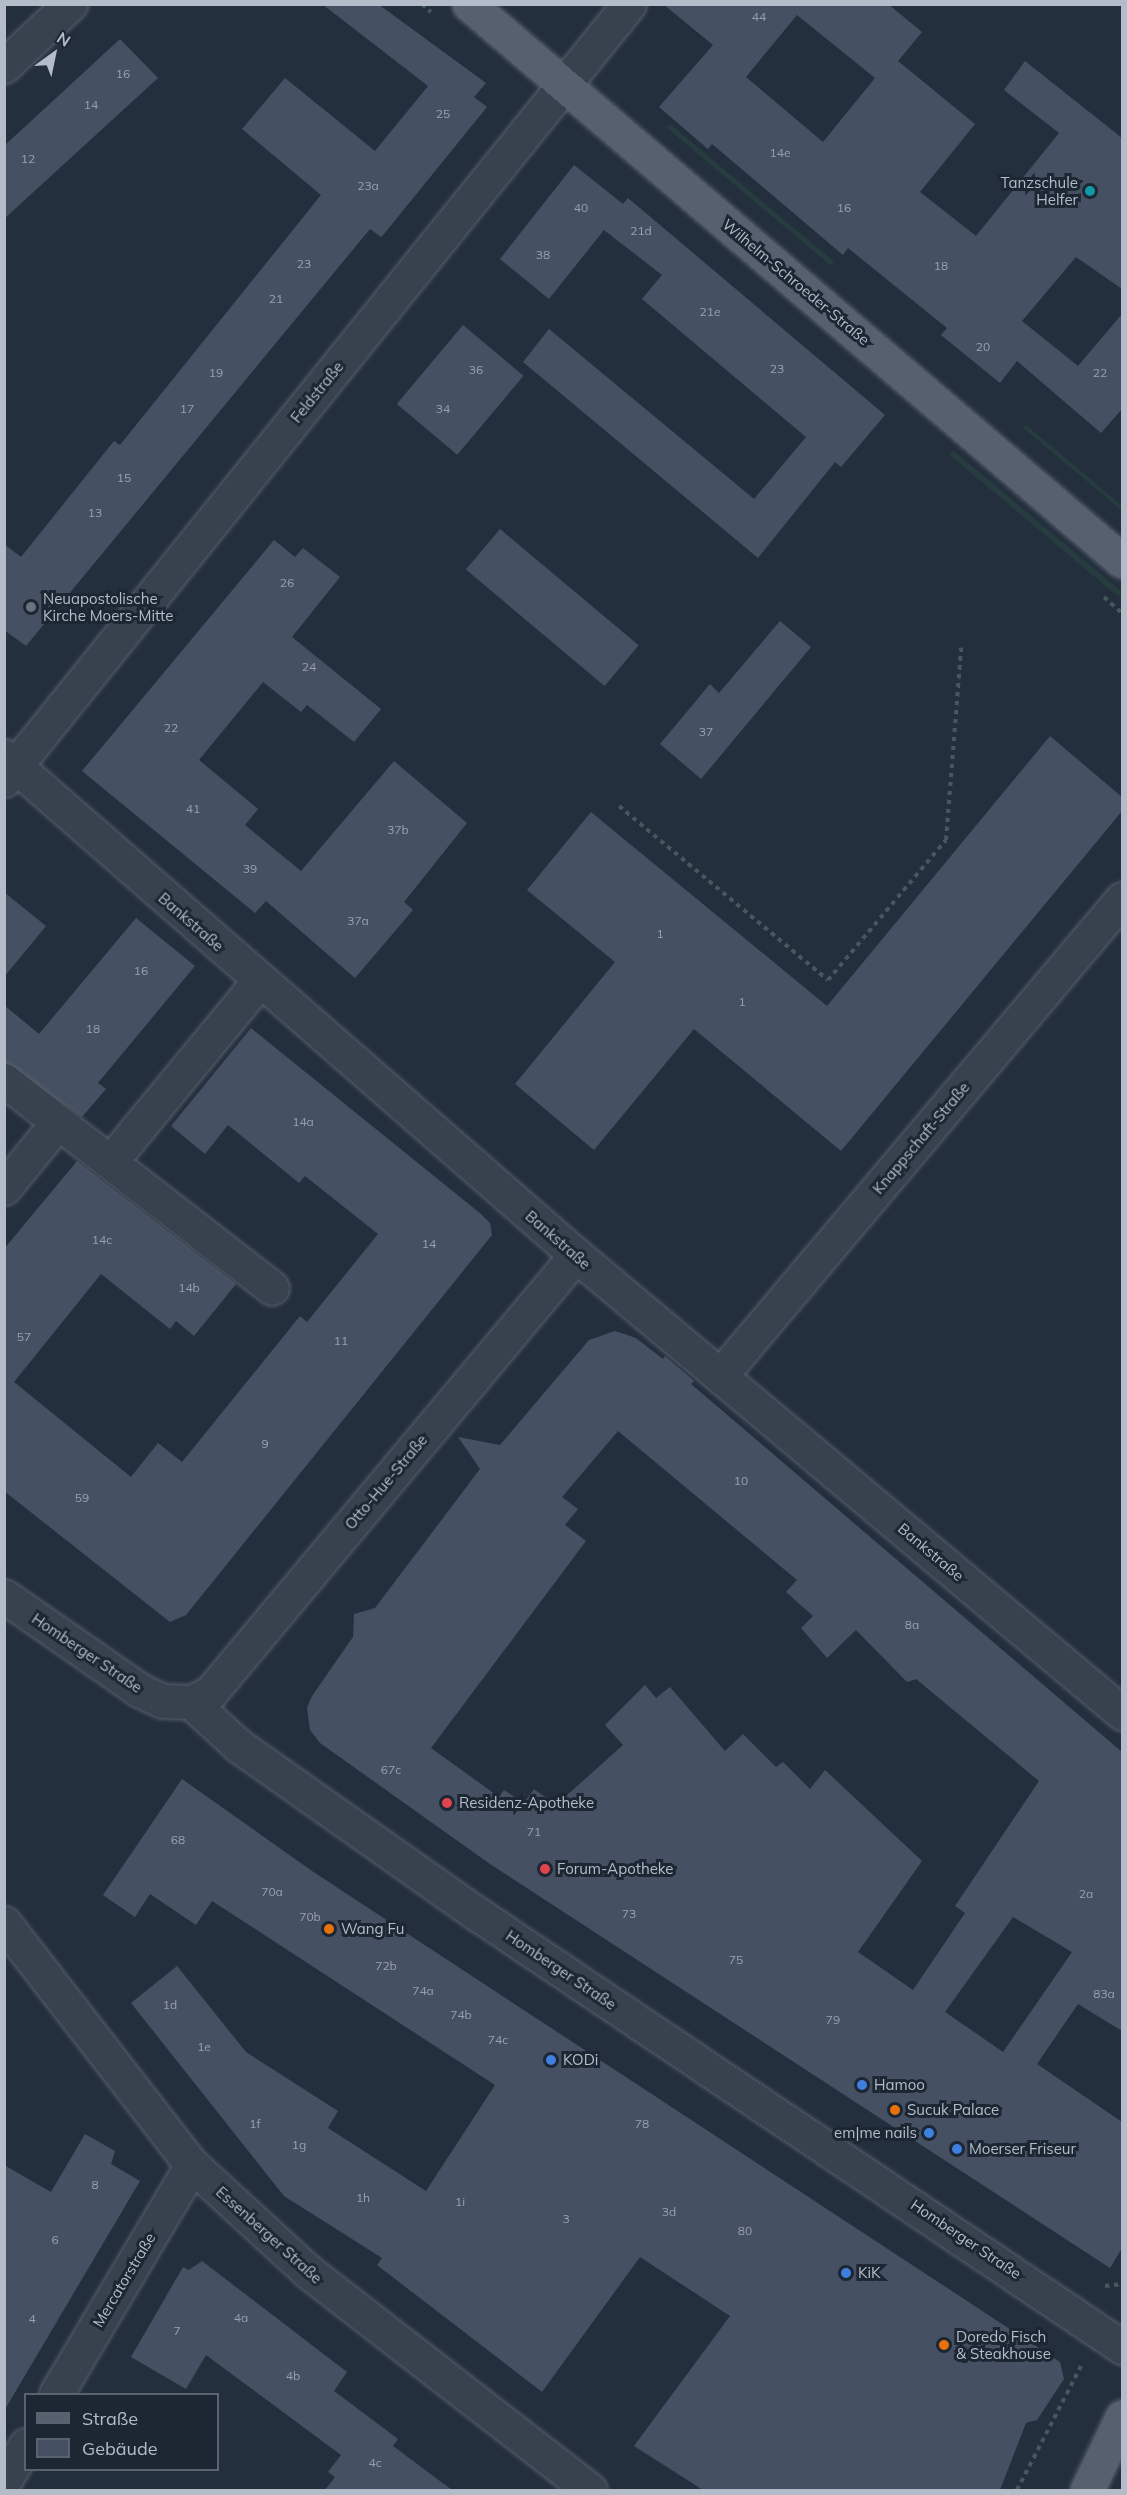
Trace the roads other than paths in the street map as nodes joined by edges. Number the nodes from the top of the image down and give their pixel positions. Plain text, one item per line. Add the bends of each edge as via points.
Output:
1 (70, 4) edge
2 (468, 4) edge
3 (630, 4) edge
4 (4, 66) edge
5 (564, 86) junction
6 (1122, 561) edge
7 (8, 768) edge
8 (1122, 899) edge
9 (259, 981) junction
10 (4, 1080) edge
11 (58, 1122) junction
12 (110, 1162) junction
13 (4, 1188) edge
14 (576, 1256) junction
15 (272, 1288) dead end
16 (720, 1376) junction
17 (4, 1596) edge
18 (191, 1702) junction
19 (1122, 1713) edge
20 (4, 1923) edge
21 (192, 2165) junction
22 (1122, 2347) edge
23 (57, 2393) edge
24 (1122, 2417) edge
25 (24, 2448) edge
26 (4, 2481) edge
27 (590, 2490) edge
28 (1087, 2490) edge

1 - 4 street
2 - 5 main road, Wilhelm-Schroeder-Straße
3 - 5 street, Feldstraße
5 - 6 main road, Wilhelm-Schroeder-Straße
5 - 7 street, Feldstraße
7 - 9 street, Bankstraße
8 - 16 street, Knappschaft-Straße
9 - 12 street
9 - 14 street, Bankstraße
10 - 11 street
11 - 12 street
11 - 13 street
12 - 15 street
14 - 16 street, Bankstraße
14 - 18 street, Otto-Hue-Straße via 210,1693
16 - 19 street, Bankstraße
17 - 18 street, Homberger Straße via 139,1690 163,1701
18 - 22 street, Homberger Straße via 239,1746 479,1915
20 - 21 street, Essenberger Straße
21 - 23 street, Mercatorstraße
21 - 27 street, Essenberger Straße via 310,2273
24 - 28 main road
25 - 26 street

